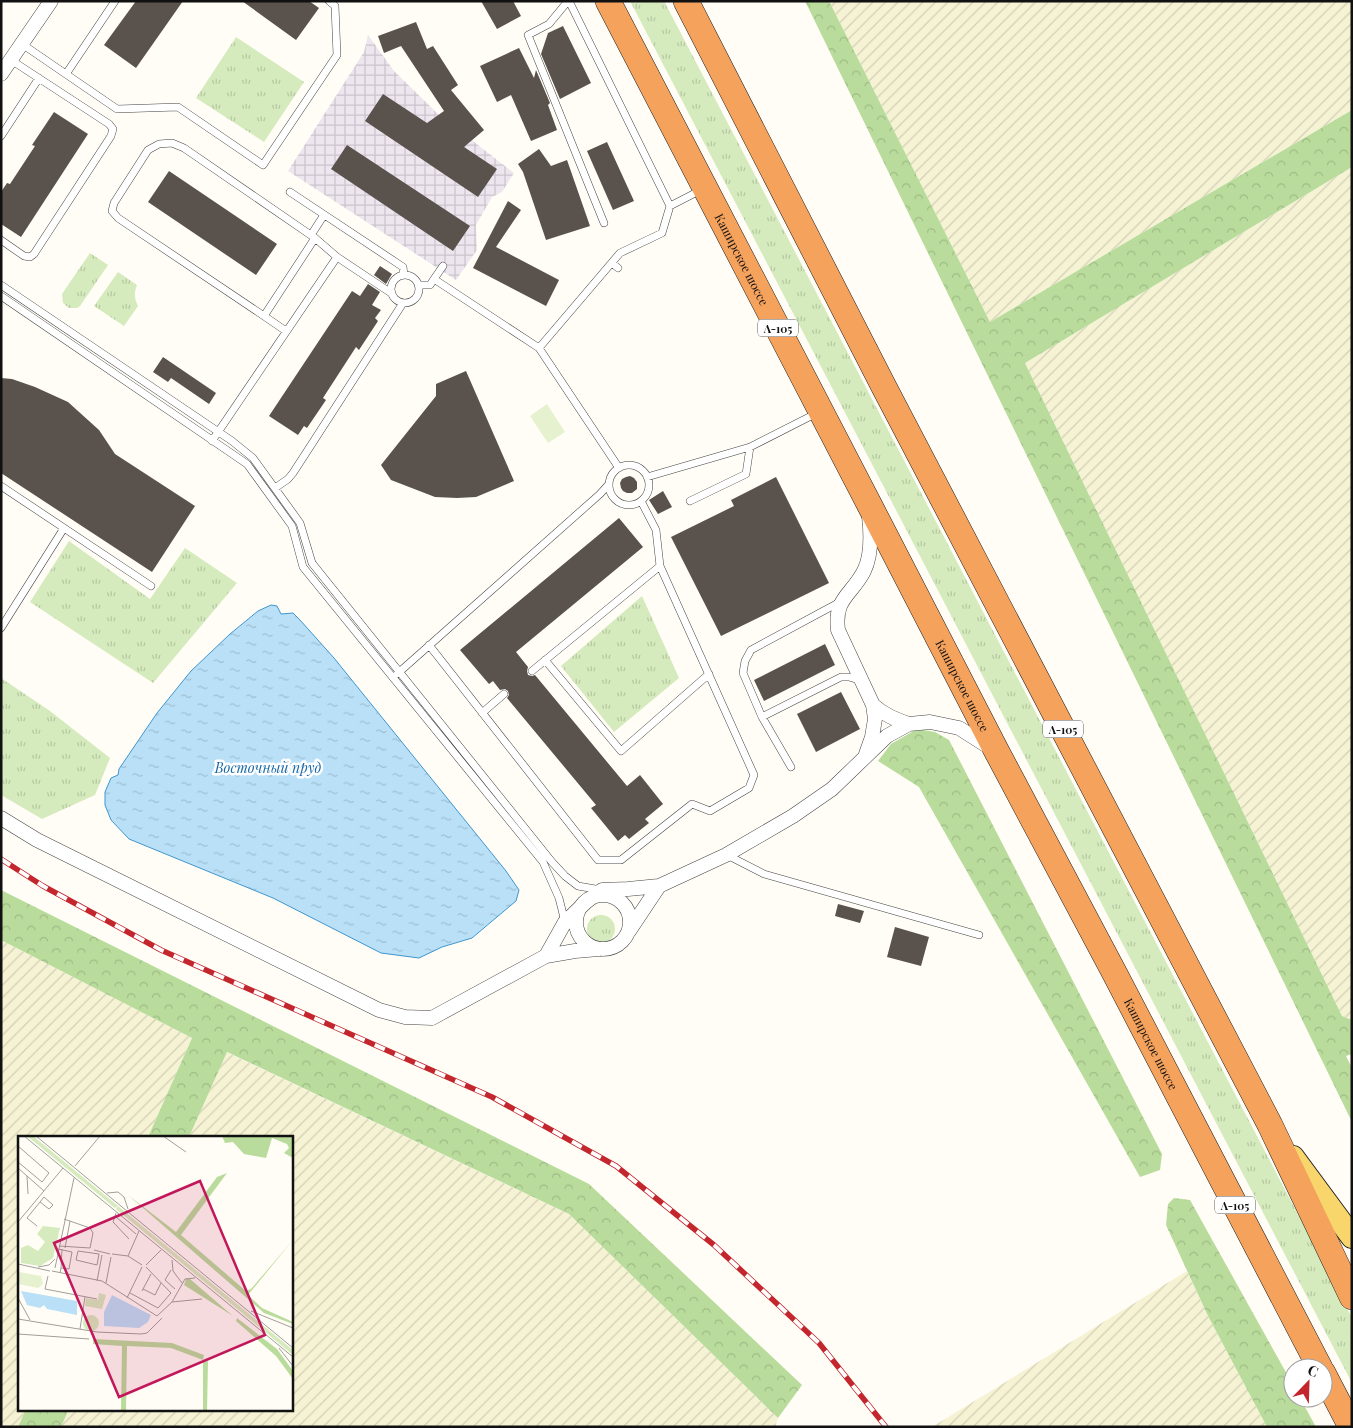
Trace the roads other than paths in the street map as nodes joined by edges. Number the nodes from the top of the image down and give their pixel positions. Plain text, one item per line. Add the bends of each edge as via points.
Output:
1 (51, 1) edge
2 (115, 1) edge
3 (329, 1) edge
4 (568, 1) edge
5 (608, 1) edge
6 (690, 7) edge
7 (22, 44) junction
8 (11, 60) junction
9 (1, 74) edge
10 (66, 74) junction
11 (39, 78) junction
12 (1, 136) edge
13 (706, 187) junction
14 (290, 192) dead end
15 (670, 206) junction
16 (324, 215) junction
17 (604, 223) dead end
18 (313, 237) junction
19 (1, 240) edge
20 (336, 257) junction
21 (612, 263) junction
22 (443, 266) dead end
23 (618, 268) dead end
24 (404, 275) junction
25 (434, 279) junction
26 (1, 285) edge
27 (419, 285) junction
28 (391, 293) junction
29 (1, 296) edge
30 (402, 303) junction
31 (264, 316) junction
32 (286, 331) junction
33 (539, 348) junction
34 (821, 411) junction
35 (218, 432) junction
36 (212, 441) junction
37 (750, 446) junction
38 (619, 468) junction
39 (647, 477) junction
40 (608, 484) junction
41 (1, 486) edge
42 (275, 488) junction
43 (642, 501) junction
44 (690, 502) dead end
45 (868, 502) junction
46 (64, 528) junction
47 (660, 566) junction
48 (150, 586) dead end
49 (842, 600) junction
50 (1, 628) edge
51 (429, 645) junction
52 (545, 660) junction
53 (532, 671) dead end
54 (399, 672) junction
55 (709, 674) junction
56 (393, 678) junction
57 (862, 681) junction
58 (504, 694) dead end
59 (873, 704) junction
60 (482, 713) junction
61 (762, 717) junction
62 (909, 724) junction
63 (997, 752) junction
64 (865, 757) junction
65 (791, 768) dead end
66 (1, 818) edge
67 (726, 855) junction
68 (659, 886) junction
69 (602, 890) junction
70 (586, 902) junction
71 (565, 922) junction
72 (629, 932) junction
73 (979, 935) dead end
74 (599, 949) junction
75 (546, 956) junction
76 (1270, 1125) junction
77 (1352, 1237) edge
78 (1352, 1296) edge
79 (1315, 1358) edge
80 (1333, 1392) edge
81 (1351, 1427) edge

1 - 7 street
2 - 10 lane
3 - 10 lane via 335,6 337,56 263,165 178,107 117,109
4 - 15 lane
4 - 17 lane via 549,24 528,34
5 - 13 highway, Каширское шоссе / А-105
6 - 76 highway, А-105 via 876,372
7 - 8 street
7 - 10 lane
8 - 9 street
8 - 11 lane
11 - 12 lane
11 - 19 lane via 113,129 34,254 24,256
13 - 15 lane
13 - 34 highway, Каширское шоссе / А-105
14 - 16 lane
15 - 21 lane via 662,233 620,252
16 - 18 lane
16 - 24 lane via 403,267
18 - 20 lane
18 - 31 lane
18 - 31 lane via 172,143 159,144 148,150 114,203 112,211 118,218
20 - 28 lane
20 - 32 lane
21 - 23 lane
21 - 33 lane
22 - 25 lane
24 - 27 lane via 416,279
24 - 28 lane via 393,281
25 - 27 lane via 430,285
25 - 33 lane
26 - 35 lane
27 - 30 lane via 418,297 413,302
28 - 30 lane
29 - 36 lane
30 - 42 lane via 293,473
31 - 32 lane
32 - 35 lane
33 - 38 lane
34 - 37 lane
34 - 45 highway, Каширское шоссе / А-105
35 - 36 lane
35 - 42 lane via 253,458
36 - 56 lane via 247,464 292,526 302,567
37 - 39 lane
37 - 44 lane via 746,474
38 - 39 lane via 631,465
38 - 40 lane via 613,472
39 - 43 lane via 648,490
40 - 43 lane via 616,502 629,506
40 - 51 lane
41 - 46 lane
42 - 54 lane via 300,523 312,563
43 - 47 lane via 656,530
45 - 49 street via 871,542 865,570
45 - 63 highway, Каширское шоссе / А-105
46 - 48 lane
46 - 50 lane
47 - 52 lane
47 - 55 lane
49 - 57 street via 838,608 838,630
49 - 61 lane via 751,650 745,661 744,673
51 - 54 lane
51 - 60 lane
52 - 53 lane
52 - 55 lane via 621,751
54 - 56 lane
54 - 69 lane via 565,876 578,886
55 - 60 lane via 754,775 749,788 710,811 692,804 621,860 598,860
56 - 71 lane via 543,862
57 - 59 street
57 - 61 lane via 841,677
58 - 60 lane
59 - 62 street via 884,714
59 - 64 street via 875,719
61 - 65 lane
62 - 63 street via 930,722 959,728
62 - 64 street via 887,736
63 - 79 highway, Каширское шоссе / А-105
64 - 67 street via 832,789
66 - 75 street via 63,854 380,1010 405,1017 432,1018
67 - 68 street
67 - 73 lane via 764,874
68 - 69 street
68 - 72 street
69 - 70 street
70 - 71 street
70 - 72 street via 602,895 619,900 629,914
70 - 74 street via 580,908 576,926 584,941
71 - 75 street
72 - 74 street via 617,946
74 - 75 street
76 - 77 main road
76 - 78 highway, А-105
80 - 81 highway

